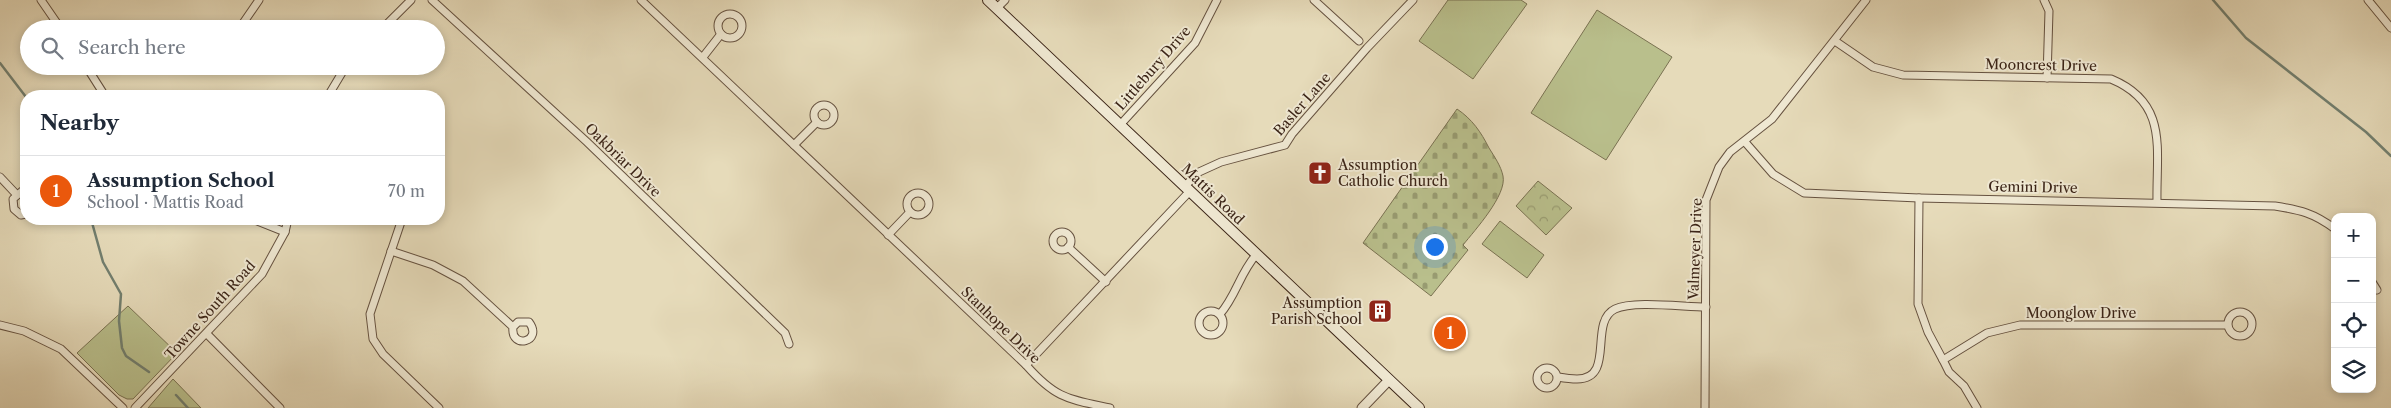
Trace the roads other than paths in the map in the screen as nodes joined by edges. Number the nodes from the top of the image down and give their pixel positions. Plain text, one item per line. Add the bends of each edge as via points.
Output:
1 (42, 0) edge
2 (259, 0) edge
3 (409, 0) edge
4 (432, 0) edge
5 (641, 0) edge
6 (988, 0) edge
7 (1005, 0) edge
8 (1217, 0) edge
9 (1314, 0) edge
10 (1413, 0) edge
11 (1866, 0) edge
12 (2044, 0) edge
13 (2368, 0) edge
14 (997, 8) junction
15 (55, 20) edge
16 (245, 20) edge
17 (390, 20) edge
18 (2391, 28) edge
19 (721, 34) dead end
20 (1359, 41) dead end
21 (1835, 41) junction
22 (702, 57) junction
23 (92, 75) edge
24 (341, 75) edge
25 (2047, 78) junction
26 (102, 90) edge
27 (332, 90) edge
28 (817, 122) dead end
29 (1120, 125) junction
30 (1745, 142) junction
31 (794, 145) junction
32 (0, 177) edge
33 (1187, 189) junction
34 (20, 193) edge
35 (17, 195) junction
36 (1919, 198) junction
37 (2157, 202) junction
38 (910, 212) dead end
39 (20, 214) edge
40 (267, 225) edge
41 (287, 225) edge
42 (400, 225) edge
43 (2331, 226) edge
44 (285, 232) junction
45 (888, 235) junction
46 (1068, 247) dead end
47 (392, 251) junction
48 (1256, 255) junction
49 (1106, 282) junction
50 (1706, 307) junction
51 (1220, 314) dead end
52 (0, 325) edge
53 (2227, 325) dead end
54 (513, 327) dead end
55 (207, 334) junction
56 (788, 344) dead end
57 (1943, 360) junction
58 (1026, 365) junction
59 (1558, 377) dead end
60 (1389, 380) junction
61 (123, 408) edge
62 (135, 408) edge
63 (280, 408) edge
64 (439, 408) edge
65 (1110, 408) edge
66 (1362, 408) edge
67 (1419, 408) edge
68 (1705, 408) edge
69 (1977, 408) edge

1 - 15 street
2 - 16 street
3 - 17 street
4 - 56 street, Oakbriar Drive via 587,142 786,333
5 - 22 street, Stanhope Drive
6 - 14 main road, Mattis Road
7 - 14 street
8 - 29 street, Littlebury Drive via 1195,43
9 - 20 street
10 - 33 street, Basler Lane via 1367,48 1285,145 1221,162 1199,172
11 - 21 street, Valmeyer Drive
12 - 25 street via 2049,10
13 - 18 street
14 - 29 main road, Mattis Road
19 - 22 street
21 - 25 street, Mooncrest Drive via 1873,66 1903,75
21 - 30 street, Valmeyer Drive via 1772,120
22 - 31 street, Stanhope Drive
23 - 26 street
24 - 27 street
25 - 37 street, Mooncrest Drive via 2111,79 2128,86 2142,99 2152,114 2156,130
28 - 31 street
29 - 33 main road, Mattis Road
30 - 36 street, Gemini Drive via 1773,174 1804,193
30 - 50 street, Valmeyer Drive via 1730,152 1719,167 1706,200
31 - 45 street, Stanhope Drive
32 - 35 street
33 - 48 main road, Mattis Road
33 - 49 street
34 - 35 street
35 - 39 street via 13,199 14,209
36 - 37 street, Gemini Drive
36 - 57 street via 1918,304
37 - 43 street, Gemini Drive via 2284,207 2303,210
38 - 45 street
40 - 44 street
41 - 44 street, Towne South Road
42 - 47 street
44 - 55 street, Towne South Road via 262,274
45 - 58 street, Stanhope Drive
46 - 49 street
47 - 54 street via 433,265 463,281
47 - 64 street via 370,314 373,340 383,354
48 - 51 street via 1241,274 1230,302
48 - 60 main road, Mattis Road
49 - 58 street
50 - 59 street via 1626,305 1612,310 1603,321 1600,362 1590,375 1579,380
50 - 68 street, Valmeyer Drive
52 - 61 street via 24,331 61,349
53 - 57 street, Moonglow Drive via 2020,325 1987,333
55 - 62 street, Towne South Road
55 - 63 street
57 - 69 street
58 - 65 street, Stanhope Drive via 1042,384 1064,397
60 - 66 street
60 - 67 main road, Mattis Road

